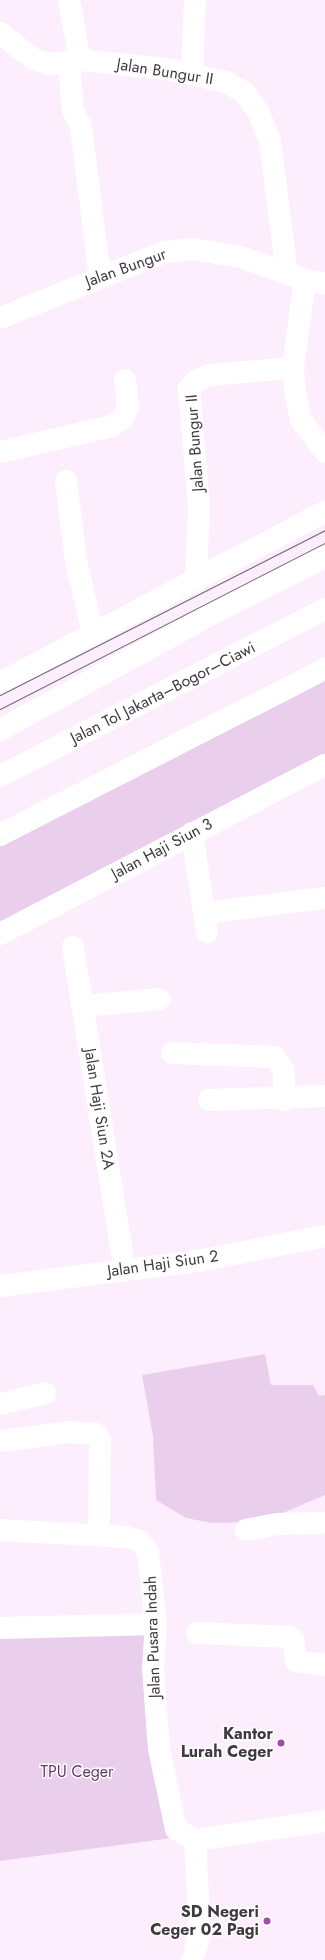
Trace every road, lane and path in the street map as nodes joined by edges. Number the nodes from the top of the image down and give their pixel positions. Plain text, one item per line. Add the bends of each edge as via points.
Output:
1 (69, 0) edge
2 (195, 0) edge
3 (0, 33) edge
4 (75, 68) junction
5 (192, 74) junction
6 (100, 276) junction
7 (306, 279) edge
8 (0, 318) edge
9 (293, 368) junction
10 (125, 380) dead end
11 (0, 452) edge
12 (325, 452) edge
13 (66, 481) dead end
14 (325, 512) edge
15 (325, 557) edge
16 (196, 581) junction
17 (325, 609) edge
18 (94, 634) junction
19 (320, 672) edge
20 (0, 684) edge
21 (0, 730) edge
22 (325, 765) edge
23 (0, 776) edge
24 (192, 833) junction
25 (0, 835) edge
26 (325, 898) edge
27 (0, 934) edge
28 (73, 947) dead end
29 (160, 999) dead end
30 (82, 1006) junction
31 (172, 1053) dead end
32 (325, 1096) edge
33 (209, 1100) dead end
34 (284, 1100) junction
35 (325, 1236) edge
36 (125, 1270) junction
37 (0, 1286) edge
38 (46, 1394) dead end
39 (0, 1404) edge
40 (2, 1441) dead end
41 (325, 1523) edge
42 (0, 1530) edge
43 (246, 1530) dead end
44 (99, 1535) junction
45 (156, 1624) junction
46 (0, 1628) edge
47 (197, 1633) dead end
48 (325, 1665) edge
49 (325, 1821) edge
50 (195, 1840) junction
51 (192, 1960) edge

1 - 4 main road
2 - 5 main road
3 - 4 main road, Jalan Bungur II via 33,59
4 - 5 main road, Jalan Bungur II
4 - 6 main road via 73,111 81,127
5 - 7 main road, Jalan Bungur II via 226,82 245,93 259,113 270,141
6 - 7 main road, Jalan Bungur via 164,252 193,249 241,257
6 - 8 main road, Jalan Bungur
7 - 9 main road, Jalan Bungur II
9 - 12 main road, Jalan Bungur II via 301,420
9 - 16 main road, Jalan Bungur II via 209,376 197,380 189,388 199,505
10 - 11 main road via 128,408 123,418 112,426
13 - 18 main road via 76,560
14 - 16 main road
15 - 21 main road via 224,607
16 - 18 main road
17 - 23 main road, Jalan Tol Jakarta–Bogor–Ciawi
18 - 20 main road
19 - 25 main road
22 - 24 main road, Jalan Haji Siun 3
24 - 26 main road via 205,923
24 - 27 main road, Jalan Haji Siun 3
28 - 30 main road, Jalan Haji Siun 2A
29 - 30 main road
30 - 36 main road, Jalan Haji Siun 2A
31 - 34 main road via 275,1057 284,1072
32 - 34 main road
33 - 34 main road
35 - 36 main road, Jalan Haji Siun 2 via 198,1261
36 - 37 main road, Jalan Haji Siun 2
38 - 39 main road
40 - 44 main road via 69,1432 96,1434 100,1441
41 - 43 main road via 292,1523
42 - 44 main road, Jalan Pusara Indah
44 - 45 main road, Jalan Pusara Indah via 140,1541 148,1552
45 - 46 main road
45 - 50 main road, Jalan Pusara Indah via 154,1690 159,1748 170,1813 176,1829
47 - 48 main road via 289,1637 293,1639 296,1661
49 - 50 main road
50 - 51 main road via 200,1934

